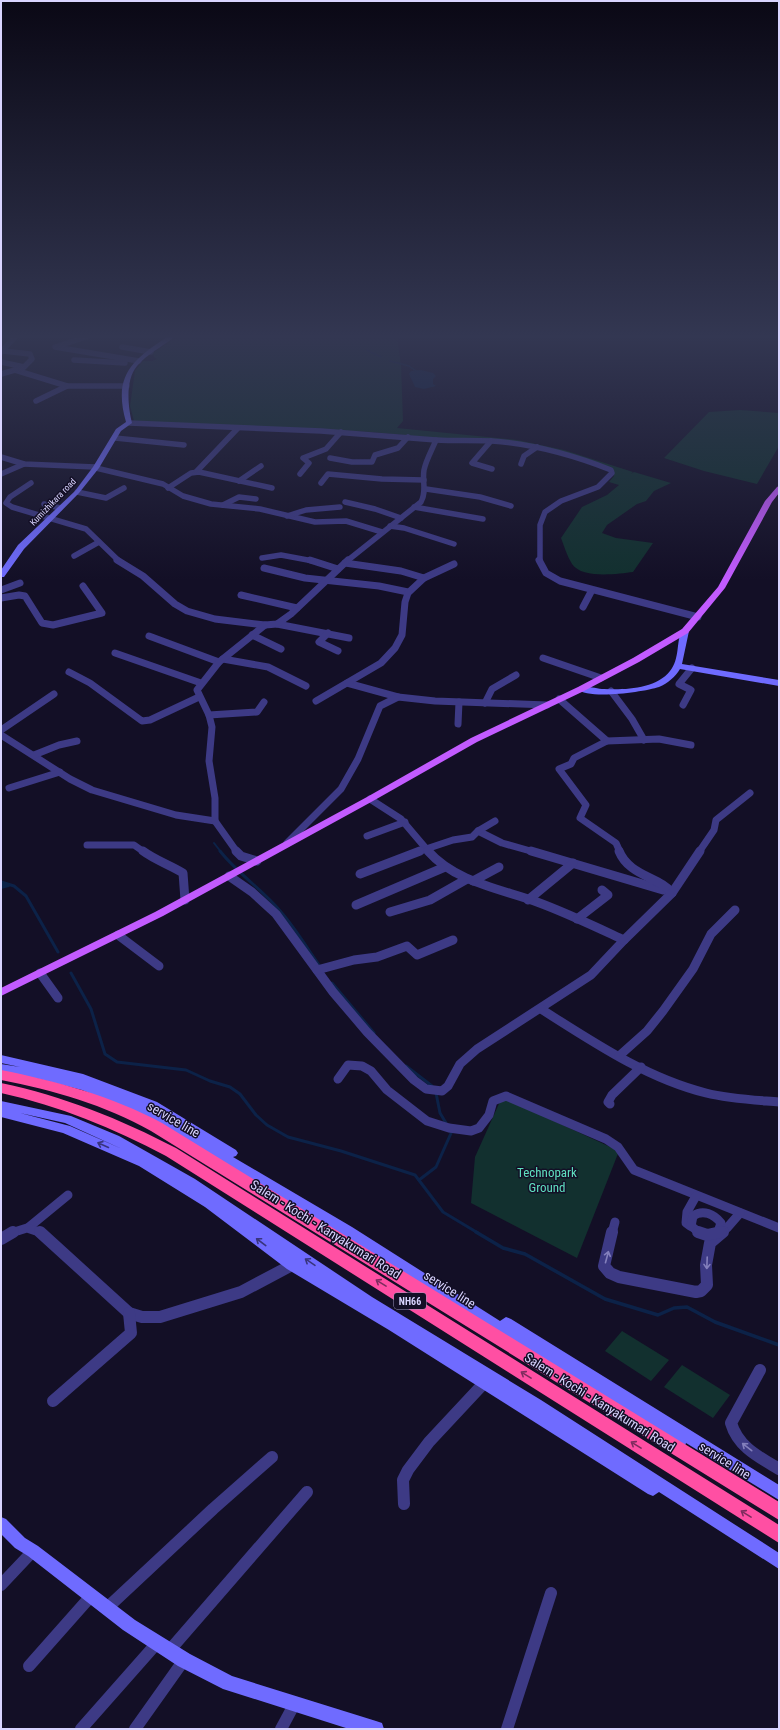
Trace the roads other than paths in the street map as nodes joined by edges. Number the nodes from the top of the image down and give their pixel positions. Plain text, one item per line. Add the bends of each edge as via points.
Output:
1 (127, 418) edge
2 (129, 423) junction
3 (238, 428) junction
4 (341, 432) junction
5 (408, 437) junction
6 (115, 438) junction
7 (436, 440) junction
8 (491, 441) junction
9 (184, 445) dead end
10 (537, 447) junction
11 (1, 457) edge
12 (330, 458) dead end
13 (24, 464) junction
14 (521, 464) dead end
15 (261, 466) dead end
16 (95, 468) junction
17 (492, 469) dead end
18 (196, 472) junction
19 (1, 474) edge
20 (300, 474) dead end
21 (424, 480) junction
22 (239, 481) junction
23 (31, 483) dead end
24 (321, 483) dead end
25 (124, 488) dead end
26 (168, 488) junction
27 (272, 488) dead end
28 (779, 488) edge
29 (426, 489) junction
30 (77, 492) junction
31 (256, 499) dead end
32 (345, 502) dead end
33 (44, 504) dead end
34 (223, 505) junction
35 (511, 506) dead end
36 (340, 507) dead end
37 (414, 507) junction
38 (60, 508) junction
39 (287, 516) junction
40 (51, 517) junction
41 (401, 518) junction
42 (483, 519) dead end
43 (390, 526) junction
44 (382, 532) junction
45 (99, 542) junction
46 (454, 544) dead end
47 (74, 556) dead end
48 (262, 558) dead end
49 (345, 563) junction
50 (4, 564) edge
51 (454, 564) dead end
52 (264, 568) dead end
53 (338, 569) junction
54 (1, 575) edge
55 (424, 578) junction
56 (325, 580) junction
57 (20, 583) dead end
58 (83, 586) dead end
59 (1, 590) edge
60 (592, 590) junction
61 (408, 592) junction
62 (241, 595) dead end
63 (1, 598) edge
64 (583, 607) dead end
65 (297, 608) junction
66 (698, 617) junction
67 (277, 624) junction
68 (265, 625) junction
69 (685, 630) junction
70 (328, 633) junction
71 (252, 635) junction
72 (149, 636) dead end
73 (349, 638) dead end
74 (281, 649) dead end
75 (338, 650) dead end
76 (115, 653) dead end
77 (542, 658) dead end
78 (221, 661) junction
79 (678, 666) junction
80 (692, 668) junction
81 (69, 672) dead end
82 (516, 675) dead end
83 (601, 678) junction
84 (779, 682) edge
85 (200, 683) junction
86 (347, 683) junction
87 (306, 686) dead end
88 (581, 689) junction
89 (611, 691) junction
90 (54, 694) dead end
91 (199, 697) junction
92 (398, 697) junction
93 (559, 699) junction
94 (316, 701) dead end
95 (264, 702) dead end
96 (459, 702) junction
97 (485, 703) junction
98 (547, 706) junction
99 (683, 706) dead end
100 (209, 715) junction
101 (458, 724) dead end
102 (1, 730) edge
103 (1, 736) edge
104 (644, 740) junction
105 (77, 741) dead end
106 (606, 741) junction
107 (691, 745) dead end
108 (34, 755) junction
109 (60, 772) junction
110 (9, 788) dead end
111 (750, 793) dead end
112 (370, 799) junction
113 (495, 820) dead end
114 (215, 821) junction
115 (404, 822) junction
116 (478, 831) junction
117 (367, 836) dead end
118 (287, 844) junction
119 (87, 845) dead end
120 (428, 849) junction
121 (257, 861) junction
122 (573, 863) junction
123 (445, 866) junction
124 (499, 867) dead end
125 (235, 873) junction
126 (360, 874) dead end
127 (470, 880) junction
128 (602, 890) dead end
129 (672, 893) junction
130 (185, 900) junction
131 (528, 900) junction
132 (356, 905) dead end
133 (735, 910) dead end
134 (390, 912) dead end
135 (577, 919) junction
136 (118, 935) junction
137 (453, 940) dead end
138 (624, 940) junction
139 (159, 966) dead end
140 (317, 970) junction
141 (40, 973) junction
142 (1, 992) edge
143 (58, 998) dead end
144 (541, 1009) junction
145 (619, 1056) junction
146 (1, 1059) edge
147 (641, 1067) junction
148 (1, 1068) edge
149 (1, 1075) edge
150 (338, 1079) dead end
151 (1, 1088) edge
152 (779, 1102) edge
153 (610, 1104) dead end
154 (1, 1105) edge
155 (1, 1113) edge
156 (68, 1195) dead end
157 (696, 1196) junction
158 (740, 1213) junction
159 (615, 1222) dead end
160 (691, 1226) junction
161 (29, 1227) junction
162 (779, 1228) edge
163 (721, 1232) junction
164 (1, 1239) edge
165 (292, 1265) junction
166 (129, 1313) junction
167 (760, 1370) dead end
168 (485, 1382) junction
169 (53, 1401) dead end
170 (272, 1457) dead end
171 (779, 1469) edge
172 (307, 1492) dead end
173 (779, 1493) edge
174 (779, 1502) edge
175 (404, 1504) dead end
176 (779, 1512) edge
177 (1, 1524) edge
178 (779, 1535) edge
179 (33, 1551) junction
180 (779, 1562) edge
181 (779, 1570) edge
182 (1, 1586) edge
183 (551, 1593) dead end
184 (91, 1596) junction
185 (107, 1608) junction
186 (163, 1647) junction
187 (184, 1660) junction
188 (30, 1666) dead end
189 (295, 1703) junction
190 (81, 1729) edge
191 (135, 1729) edge
192 (281, 1729) edge
193 (376, 1729) edge
194 (507, 1729) edge

1 - 2 main road
2 - 3 street
2 - 6 main road, Kumizhikara road via 118,430
3 - 4 street
3 - 18 street
4 - 5 street
4 - 20 street via 326,449 303,458 309,463
5 - 7 street
5 - 12 street via 398,448 374,455 372,462
6 - 9 street
6 - 16 main road, Kumizhikara road
7 - 8 street
7 - 21 street via 429,455
8 - 10 street
8 - 17 street via 472,463
10 - 14 street via 524,456
10 - 60 street via 611,470 612,473 605,483 595,490 577,495 551,508 545,512 541,520 539,563 544,571 554,579
11 - 13 street
13 - 16 street
13 - 19 street
15 - 22 street
16 - 26 street via 150,480
16 - 30 main road, Kumizhikara road
18 - 22 street
18 - 26 street
21 - 24 street via 328,474
21 - 29 street
22 - 27 street
23 - 40 street via 10,497 6,503 12,507
25 - 30 street via 106,498
26 - 34 street via 183,496
28 - 66 main road via 721,588
29 - 35 street via 480,497
29 - 37 street via 424,498
30 - 38 main road, Kumizhikara road
31 - 34 street via 239,497
32 - 41 street
33 - 38 street
34 - 39 street
36 - 39 street via 317,507
37 - 41 street
37 - 42 street
38 - 40 main road, Kumizhikara road
39 - 44 street via 315,522 346,521
40 - 45 street via 86,529
40 - 50 main road, Kumizhikara road
41 - 43 street
43 - 44 street
43 - 46 street
44 - 49 street
45 - 47 street
45 - 68 street via 114,558 143,576 187,611 215,619
48 - 53 street via 280,554 291,555
49 - 53 street
49 - 55 street via 401,571
50 - 54 main road, Kumizhikara road
51 - 55 street
52 - 56 street
53 - 56 street
55 - 61 street
56 - 61 street
56 - 65 street
57 - 59 street
58 - 63 street via 102,613 52,625 42,623 24,596
60 - 64 street
60 - 66 street
61 - 86 street via 403,612 404,630 397,644 381,663
62 - 65 street
65 - 67 street
66 - 69 main road
67 - 68 street
67 - 70 street
68 - 71 street
69 - 79 main road
69 - 83 main road
70 - 73 street
70 - 75 street via 319,642
71 - 74 street
71 - 78 street
72 - 78 street
76 - 85 street
77 - 83 street
78 - 85 street
78 - 87 street via 268,667
79 - 80 main road
79 - 89 main road via 668,680 658,686
80 - 84 main road
80 - 99 street via 679,684 691,690
81 - 91 street via 90,683 142,721 150,720
82 - 97 street via 492,689
83 - 88 main road
85 - 91 street via 197,690
86 - 92 street
86 - 94 street
88 - 89 main road via 595,692
88 - 93 main road
89 - 104 street
90 - 102 street
91 - 100 street
92 - 96 street
92 - 118 street via 380,706 358,759 340,789
93 - 98 main road
93 - 106 street
95 - 100 street via 257,712
96 - 97 street
96 - 101 street
97 - 98 street
98 - 112 main road via 474,740
100 - 114 street via 212,728 209,761 215,798
103 - 108 street
104 - 106 street
104 - 107 street via 659,739
105 - 108 street
106 - 129 street via 559,769 586,805 580,818 616,843 624,860 646,877 670,889
108 - 109 street
109 - 110 street
109 - 114 street via 92,790 115,798 176,815
111 - 129 street via 716,820 714,830
112 - 115 street
112 - 118 main road
113 - 116 street
114 - 121 street via 240,856
115 - 117 street
115 - 120 street
116 - 120 street via 472,837 453,840
116 - 122 street via 502,843
118 - 121 main road
119 - 130 street via 134,846 152,858 175,867 183,873
120 - 123 street via 432,856
120 - 126 street
121 - 125 main road
122 - 129 street
122 - 131 street
123 - 127 street
123 - 132 street
124 - 127 street
125 - 130 main road
125 - 140 street via 276,914
127 - 131 street
127 - 134 street via 434,899 414,907
128 - 135 street via 608,895
129 - 138 street
130 - 136 main road
131 - 135 street
133 - 145 street via 711,934 693,969 663,1012 647,1031
135 - 138 street
136 - 139 street
136 - 141 main road
137 - 140 street via 417,955 407,946 377,958 354,960
138 - 144 street via 591,975
140 - 144 street via 349,1012 400,1066 426,1089 436,1091 442,1091 448,1086 460,1064 477,1049
141 - 142 main road
141 - 143 street
144 - 145 street
145 - 147 street
146 - 173 main road, service line via 79,1077 153,1105
147 - 152 street via 707,1094
147 - 153 street via 612,1095 608,1102
148 - 174 main road via 85,1087 149,1113 347,1231
149 - 176 highway, Salem - Kochi - Kanyakumari Road / NH66 via 83,1096 131,1114 182,1142
150 - 157 street via 343,1070 351,1064 362,1066 418,1115 437,1126 465,1130 479,1128 489,1115 494,1099 506,1096 606,1140 618,1147 634,1170
178 -> 151 highway, Salem - Kochi - Kanyakumari Road / NH66 via 171,1152 120,1125 79,1108
180 -> 154 main road via 536,1404 367,1301 191,1182 115,1139 67,1119
165 -> 155 main road via 209,1204 142,1163 66,1129
156 - 161 street
157 - 158 street
157 - 160 street via 687,1207 685,1216 686,1223
158 - 162 street
158 - 163 street
163 -> 159 street via 710,1243 706,1265 707,1285 696,1292 614,1276 607,1272 604,1266
160 - 163 street via 702,1234 712,1235
160 - 163 street via 693,1215 706,1212 719,1219
161 - 164 street
161 - 166 street via 45,1235
165 - 166 street via 241,1292 160,1317 142,1318
165 - 168 main road
166 - 169 street via 131,1333
171 -> 167 street via 743,1445 733,1434 731,1423
168 - 175 street via 429,1442 408,1470 403,1480
168 - 181 main road
170 - 185 street
172 - 186 street
177 - 179 main road via 20,1543
179 - 182 street
179 - 184 main road
183 - 194 street
184 - 185 main road
184 - 188 street
185 - 186 main road
186 - 187 main road
186 - 190 street
187 - 189 main road via 230,1682
187 - 191 street
189 - 192 street
189 - 193 main road

